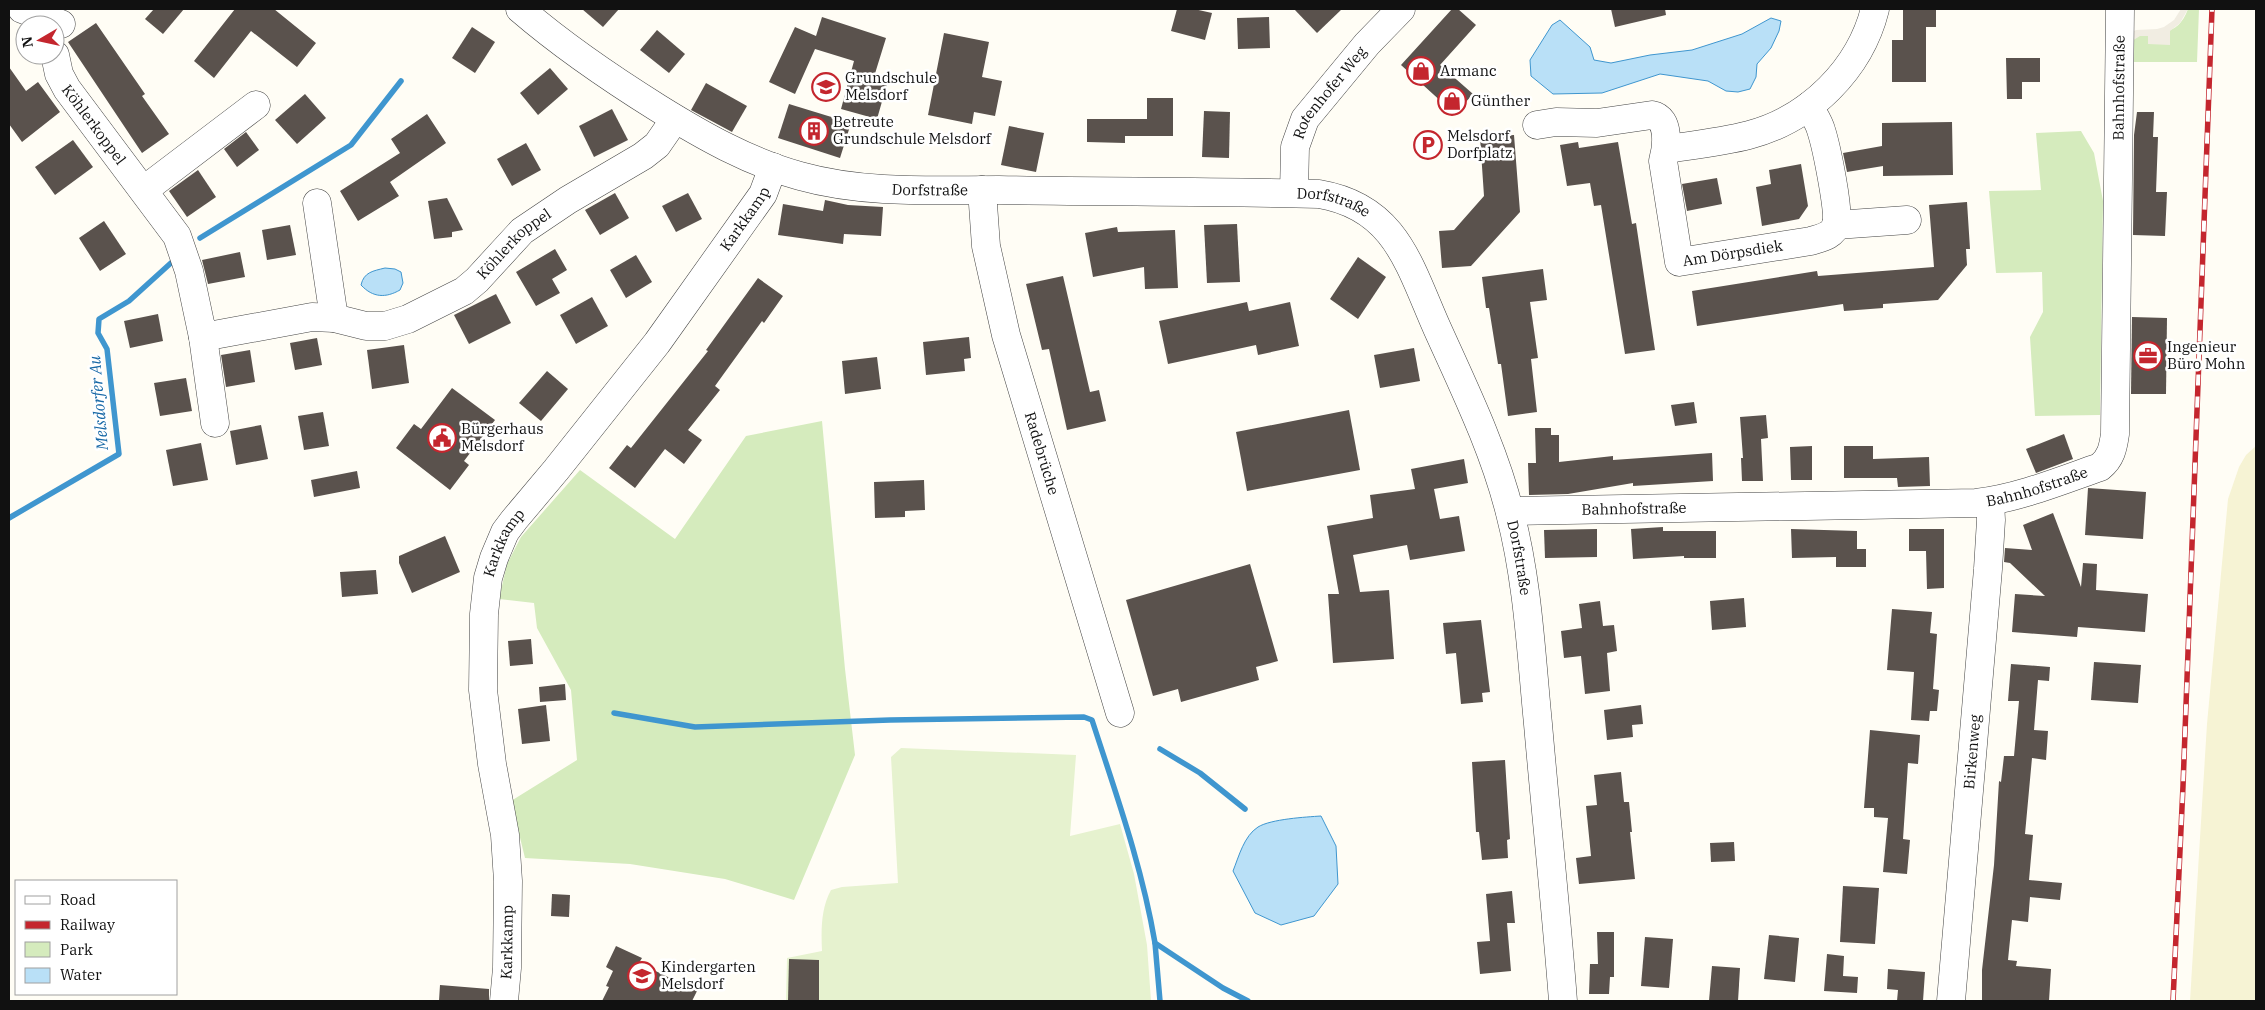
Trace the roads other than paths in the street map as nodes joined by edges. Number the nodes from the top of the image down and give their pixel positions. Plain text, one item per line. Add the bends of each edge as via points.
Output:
1 (22, 9) edge
2 (520, 9) edge
3 (1400, 9) edge
4 (1875, 9) edge
5 (2120, 9) edge
6 (39, 15) edge
7 (57, 65) edge
8 (256, 105) dead end
9 (1809, 106) junction
10 (675, 119) junction
11 (1538, 125) dead end
12 (1667, 149) junction
13 (773, 167) junction
14 (144, 190) junction
15 (982, 190) junction
16 (1294, 193) junction
17 (317, 203) dead end
18 (1907, 220) dead end
19 (1836, 225) junction
20 (334, 318) junction
21 (202, 337) junction
22 (215, 423) dead end
23 (1990, 502) junction
24 (1510, 511) junction
25 (1120, 713) dead end
26 (504, 1001) edge
27 (1563, 1001) edge
28 (1951, 1001) edge

1 - 6 street
2 - 10 street, Dorfstraße via 594,66
3 - 16 street, Rotenhofer Weg via 1305,119 1295,147
4 - 9 street via 1864,39 1842,75
5 - 23 street, Bahnhofstraße via 2115,434 2112,452 2100,467
7 - 14 street, Köhlerkoppel via 67,89
8 - 14 street
9 - 12 street via 1791,118 1751,134
9 - 19 street via 1824,141
10 - 13 street, Dorfstraße via 747,158
10 - 20 street, Köhlerkoppel via 657,145 643,156 522,231 464,291 408,319 384,326 366,326
11 - 12 street, Am Dörpsdiek via 1659,116 1663,120
12 - 19 street, Am Dörpsdiek via 1663,161 1679,262 1811,241 1831,234
13 - 15 street, Dorfstraße via 830,183 908,190
13 - 26 street, Karkkamp via 763,194 697,287 651,351 505,532 494,558 484,614 483,690 506,849 507,968
14 - 21 street, Köhlerkoppel via 177,236 189,271
15 - 16 street, Dorfstraße
15 - 25 street, Radebrüche via 986,246 1006,335
16 - 24 street, Dorfstraße via 1340,197 1357,205 1393,236 1474,411
17 - 20 street
18 - 19 street
20 - 21 street, Köhlerkoppel via 312,317
21 - 22 street, Köhlerkoppel
23 - 24 street, Bahnhofstraße
23 - 28 street, Birkenweg via 1987,579
24 - 27 street, Dorfstraße via 1526,601

